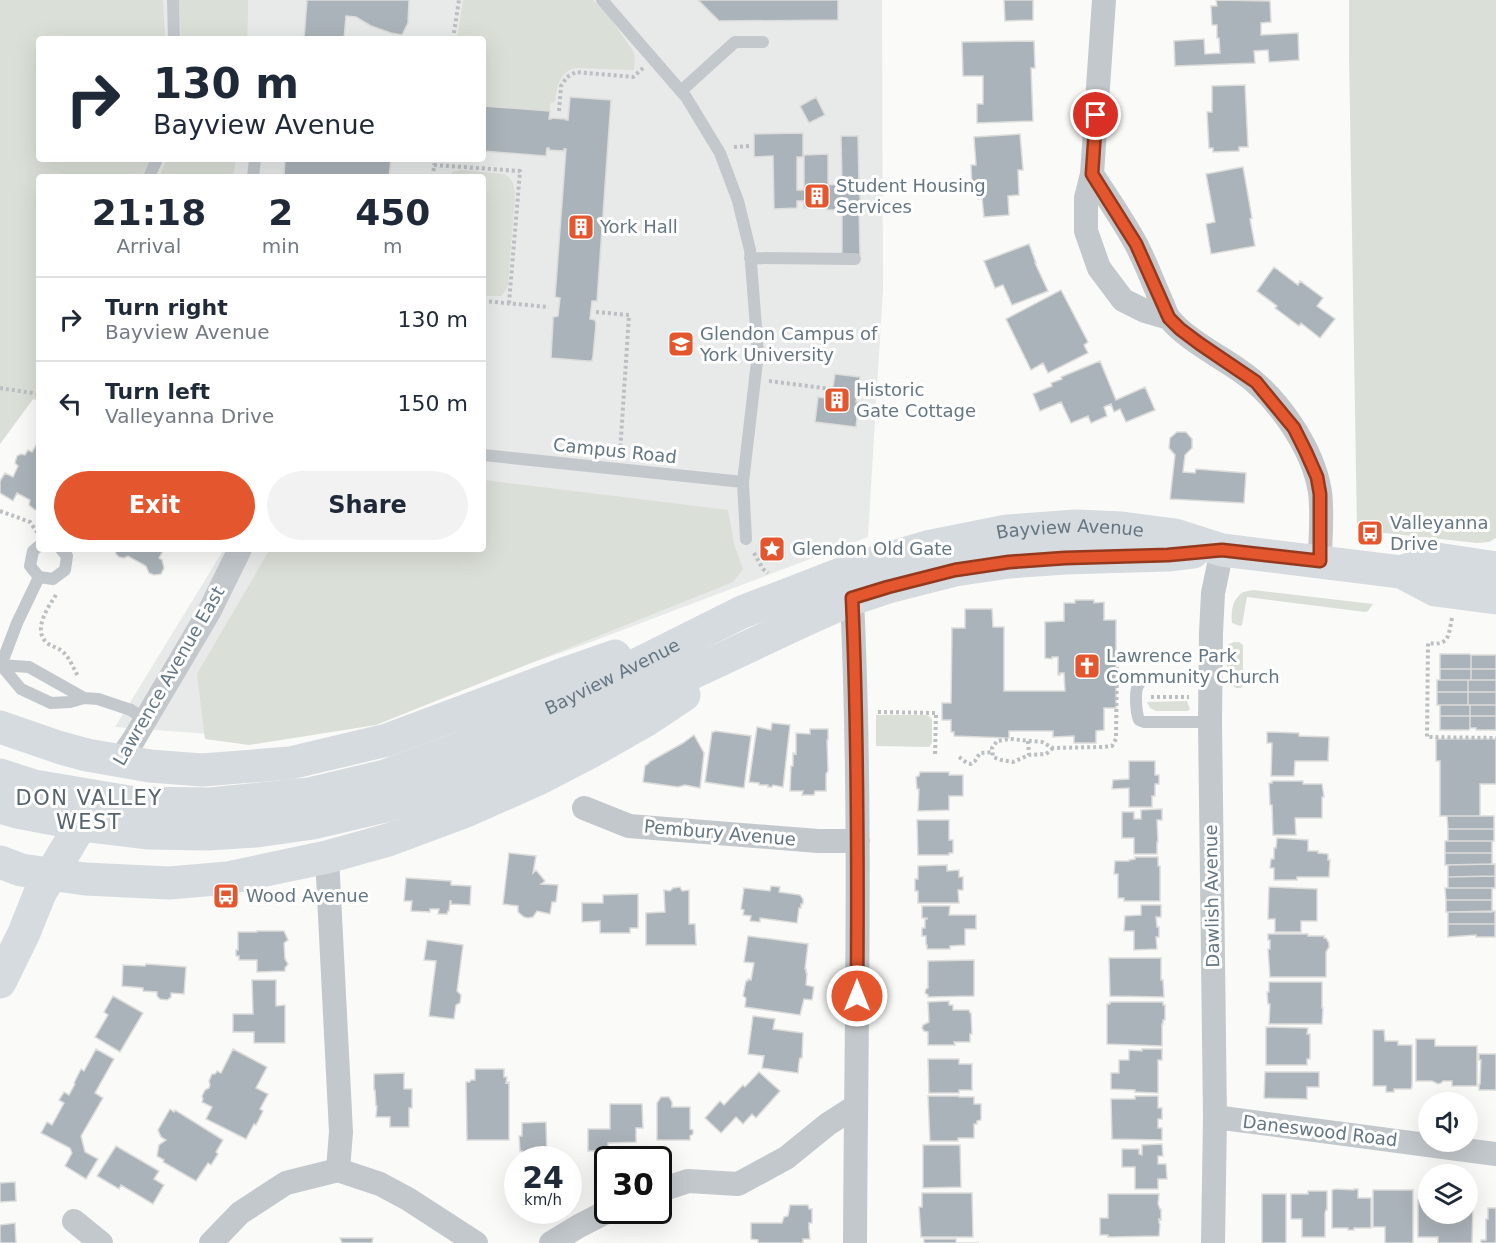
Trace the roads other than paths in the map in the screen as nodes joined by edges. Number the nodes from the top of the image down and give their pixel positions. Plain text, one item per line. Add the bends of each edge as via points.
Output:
1 (173, 0) edge
2 (602, 0) edge
3 (1104, 0) edge
4 (174, 36) edge
5 (763, 42) dead end
6 (681, 91) junction
7 (1092, 174) junction
8 (750, 258) junction
9 (855, 259) dead end
10 (1169, 318) junction
11 (486, 455) edge
12 (743, 482) junction
13 (746, 539) road end
14 (36, 548) edge
15 (1222, 550) junction
16 (64, 552) edge
17 (239, 552) edge
18 (1320, 561) junction
19 (1496, 568) edge
20 (1401, 572) junction
21 (39, 577) junction
22 (852, 598) junction
23 (1496, 598) edge
24 (742, 612) junction
25 (775, 634) junction
26 (1, 665) edge
27 (1210, 688) junction
28 (84, 698) junction
29 (145, 720) junction
30 (1210, 722) junction
31 (0, 727) edge
32 (114, 771) junction
33 (0, 775) edge
34 (0, 807) edge
35 (584, 808) dead end
36 (858, 841) junction
37 (327, 857) junction
38 (0, 862) edge
39 (46, 884) junction
40 (0, 941) edge
41 (0, 982) edge
42 (856, 1106) junction
43 (1215, 1117) junction
44 (1496, 1154) edge
45 (338, 1170) junction
46 (672, 1186) edge
47 (594, 1218) edge
48 (74, 1221) dead end
49 (101, 1243) edge
50 (211, 1243) edge
51 (476, 1243) edge
52 (551, 1243) edge
53 (855, 1243) edge
54 (1213, 1243) edge

1 - 4 lane
2 - 6 lane
3 - 7 street
5 - 6 lane via 735,42
6 - 8 lane via 720,153 738,201
7 - 10 street via 1136,244
7 - 10 street via 1086,198 1086,231 1099,268 1123,300
8 - 9 lane
8 - 12 lane via 758,353
10 - 18 street via 1256,382 1294,428 1317,477
11 - 12 lane, Campus Road
12 - 13 lane
14 - 21 lane via 30,566
15 - 18 main road, Bayview Avenue
15 - 22 main road, Bayview Avenue via 1009,562 955,570
15 - 24 main road, Bayview Avenue via 1174,536 1122,528 1077,526 1008,531 927,547 859,567
15 - 27 street, Dawlish Avenue via 1213,593
16 - 21 lane via 67,556 65,570 53,579
17 - 29 street, Lawrence Avenue East via 209,612
18 - 20 main road, Bayview Avenue
19 - 20 main road, Bayview Avenue via 1437,560
20 - 23 main road, Bayview Avenue via 1436,590
21 - 26 lane
22 - 25 main road, Bayview Avenue
22 - 36 street
24 - 32 main road via 387,740 290,764 202,770 150,766
24 - 33 main road, Bayview Avenue via 552,707 460,748 385,776 309,794 210,804 135,803 34,786
25 - 34 main road, Bayview Avenue via 464,778 385,806 323,820 257,831 149,832 91,826
25 - 37 main road via 645,721 536,780 399,836
26 - 28 lane via 29,667
26 - 28 lane via 21,689 51,704
27 - 30 street, Dawlish Avenue
27 - 30 lane via 1147,678 1136,688 1139,720
28 - 29 lane via 131,710
29 - 32 street, Lawrence Avenue East
30 - 43 street, Dawlish Avenue
31 - 32 main road via 87,755
32 - 39 main road, Lawrence Avenue East
35 - 36 street, Pembury Avenue via 629,826
36 - 42 street
37 - 39 main road via 228,878 169,882 85,879
37 - 45 street via 341,1132
38 - 39 main road
39 - 40 main road, Lawrence Avenue East
39 - 41 main road, Lawrence Avenue East
42 - 46 street via 786,1158 738,1184 687,1181
42 - 53 street
43 - 44 street, Daneswood Road
43 - 54 street, Dawlish Avenue
45 - 50 street via 286,1183 240,1213
45 - 51 street via 380,1184
47 - 52 street
48 - 49 street

